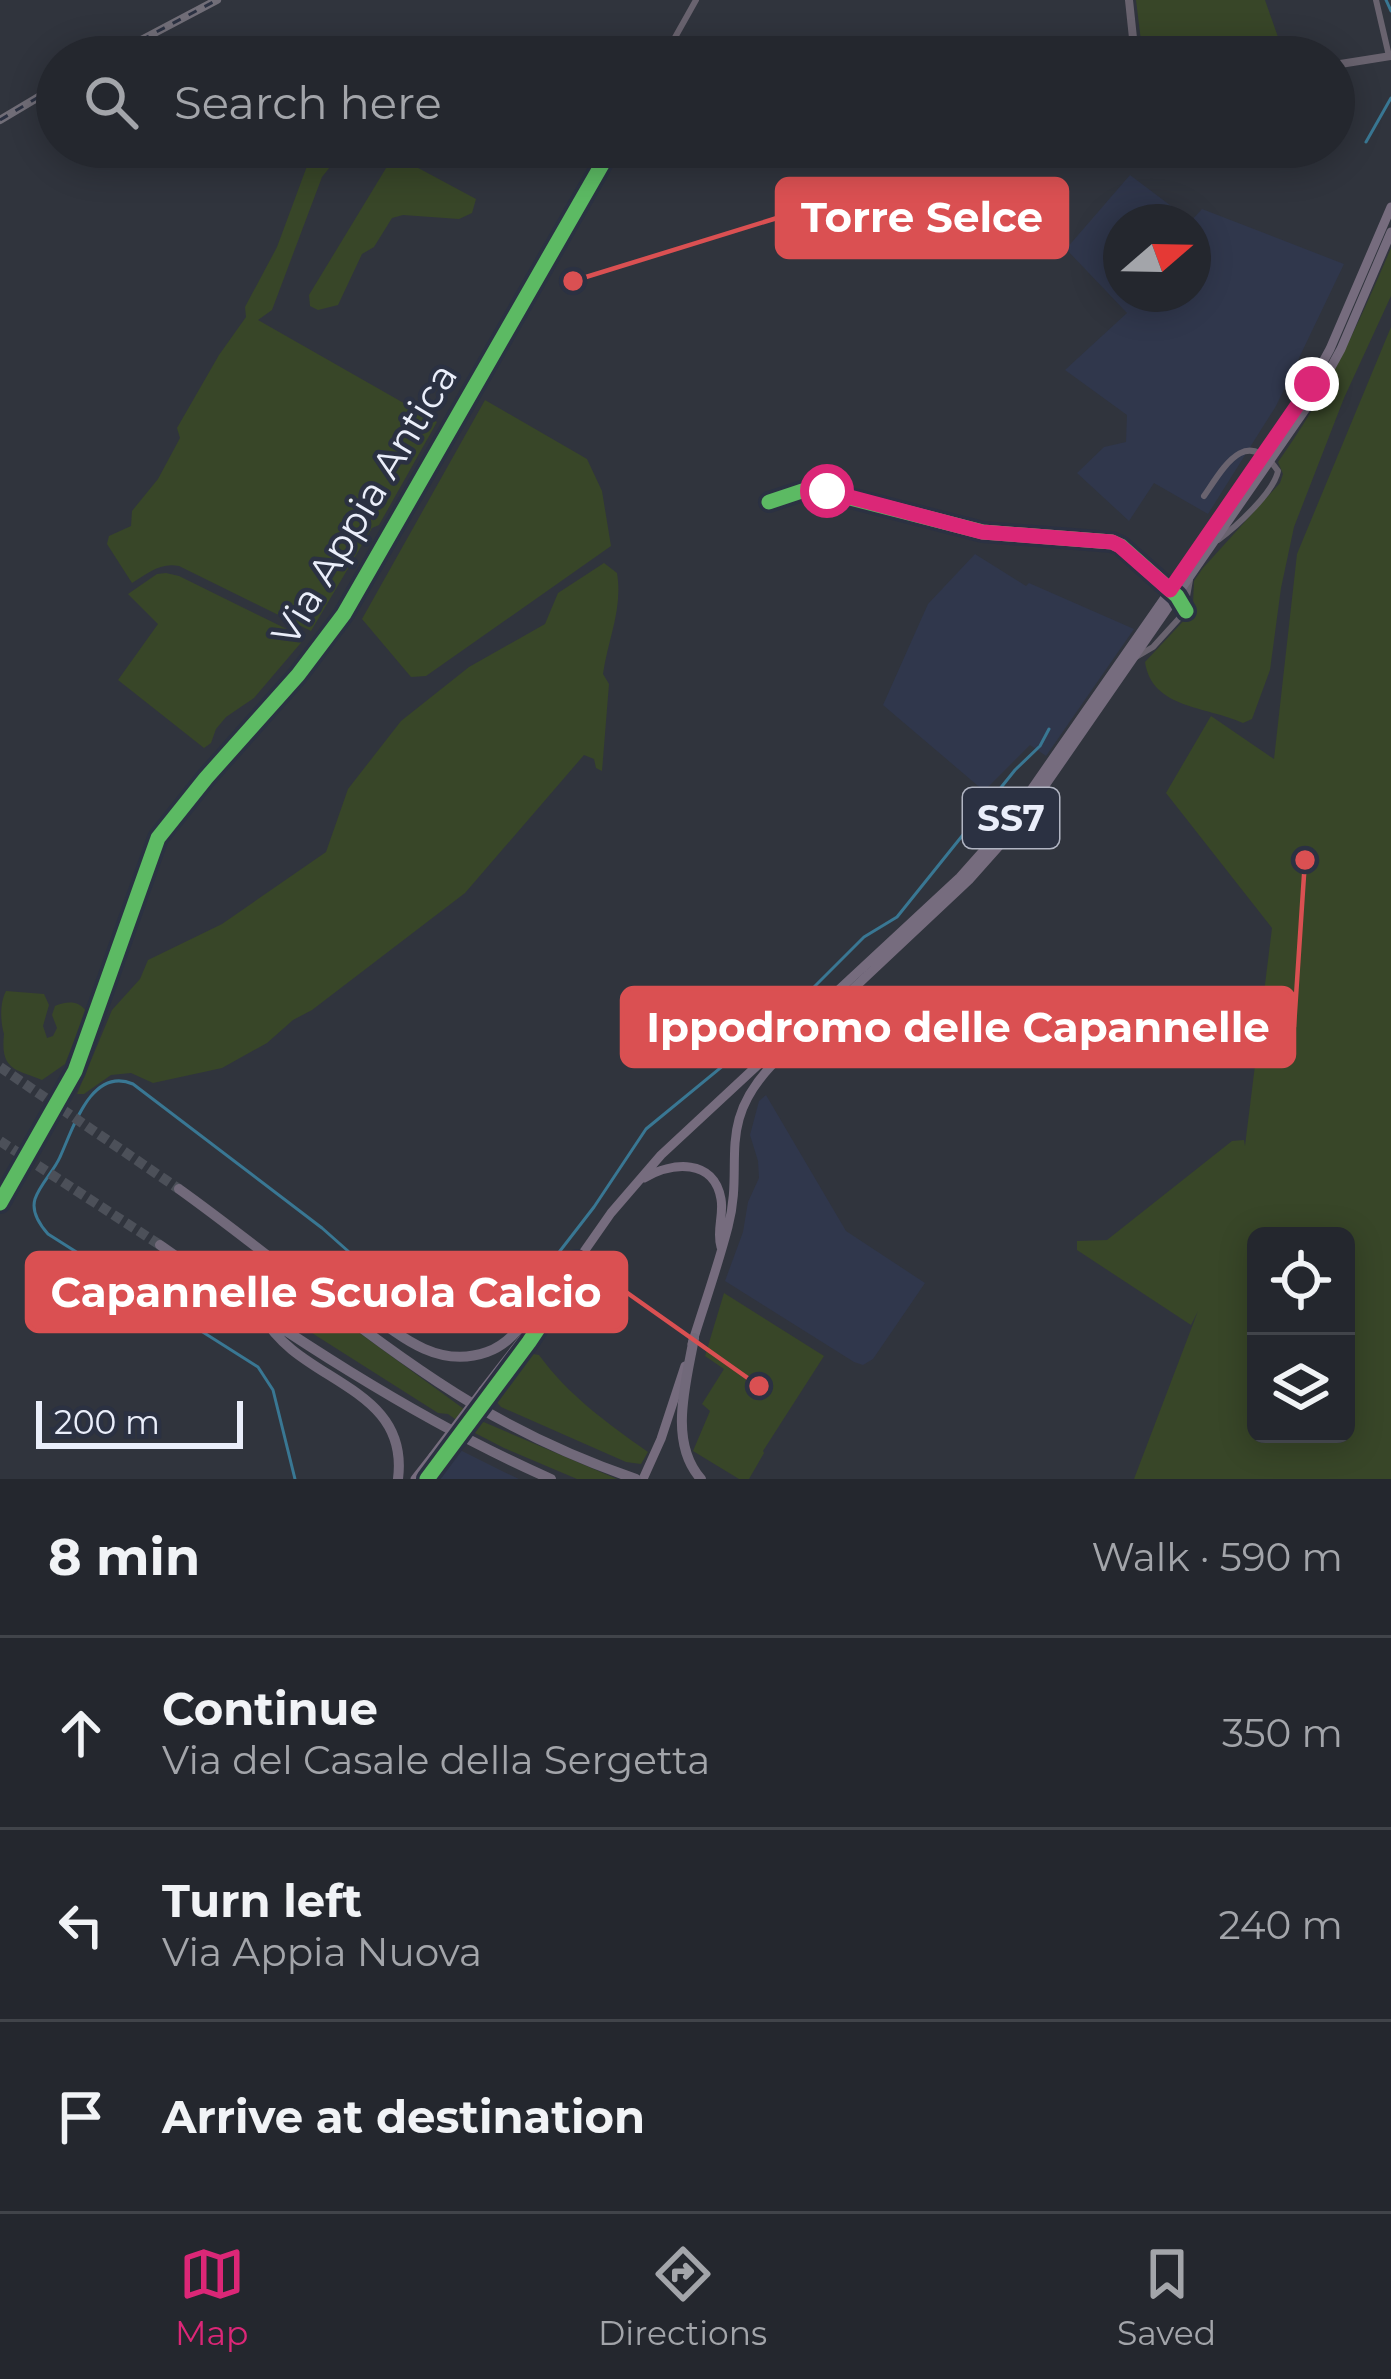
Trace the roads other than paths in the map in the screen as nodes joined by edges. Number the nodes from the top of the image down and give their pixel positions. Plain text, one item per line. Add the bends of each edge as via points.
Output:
1 (696, 0) edge
2 (1129, 0) edge
3 (1376, 0) edge
4 (676, 36) edge
5 (1133, 36) edge
6 (1390, 56) edge
7 (1355, 62) edge
8 (600, 168) edge
9 (1391, 207) edge
10 (1391, 232) edge
11 (1267, 459) junction
12 (1204, 496) dead end
13 (770, 502) dead end
14 (1191, 577) junction
15 (1174, 593) junction
16 (1186, 610) junction
17 (1136, 657) junction
18 (634, 1185) junction
19 (179, 1189) tunnel mouth
20 (0, 1203) edge
21 (160, 1245) tunnel mouth
22 (722, 1246) junction
23 (577, 1260) junction
24 (284, 1268) junction
25 (561, 1284) junction
26 (262, 1313) junction
27 (694, 1338) junction
28 (485, 1392) junction
29 (435, 1459) junction
30 (398, 1479) edge
31 (415, 1479) edge
32 (427, 1479) edge
33 (551, 1479) edge
34 (639, 1479) edge
35 (701, 1479) edge

1 - 4 street
2 - 5 street
3 - 6 street
6 - 7 street
8 - 20 street, Via Appia Antica via 344,614 158,838 75,1071
9 - 11 main road, SS7 via 1323,365
10 - 11 main road, SS7 via 1318,392
11 - 12 street via 1250,450 1234,455
11 - 14 main road, SS7
11 - 15 main road, SS7
13 - 15 street via 811,488 982,532 1112,542
14 - 15 main road, SS7
14 - 16 street
15 - 16 street
15 - 17 main road, SS7
15 - 18 main road, SS7 via 980,856
16 - 17 street
17 - 22 main road, SS7 via 994,855 756,1083 736,1130
18 - 22 main road via 672,1166 703,1172 721,1198
18 - 23 main road, SS7
19 - 24 highway
21 - 26 highway
22 - 27 main road
23 - 25 main road, SS7
23 - 28 street via 529,1342
24 - 25 highway via 323,1281 421,1347 453,1357 501,1346
24 - 34 highway via 474,1405
25 - 28 main road, SS7
26 - 30 highway via 282,1343 384,1418 397,1444
26 - 33 highway via 449,1429
27 - 34 main road via 662,1439
27 - 35 highway via 682,1430 686,1457
28 - 29 main road, SS7, bridge
29 - 31 main road, SS7
29 - 32 street

